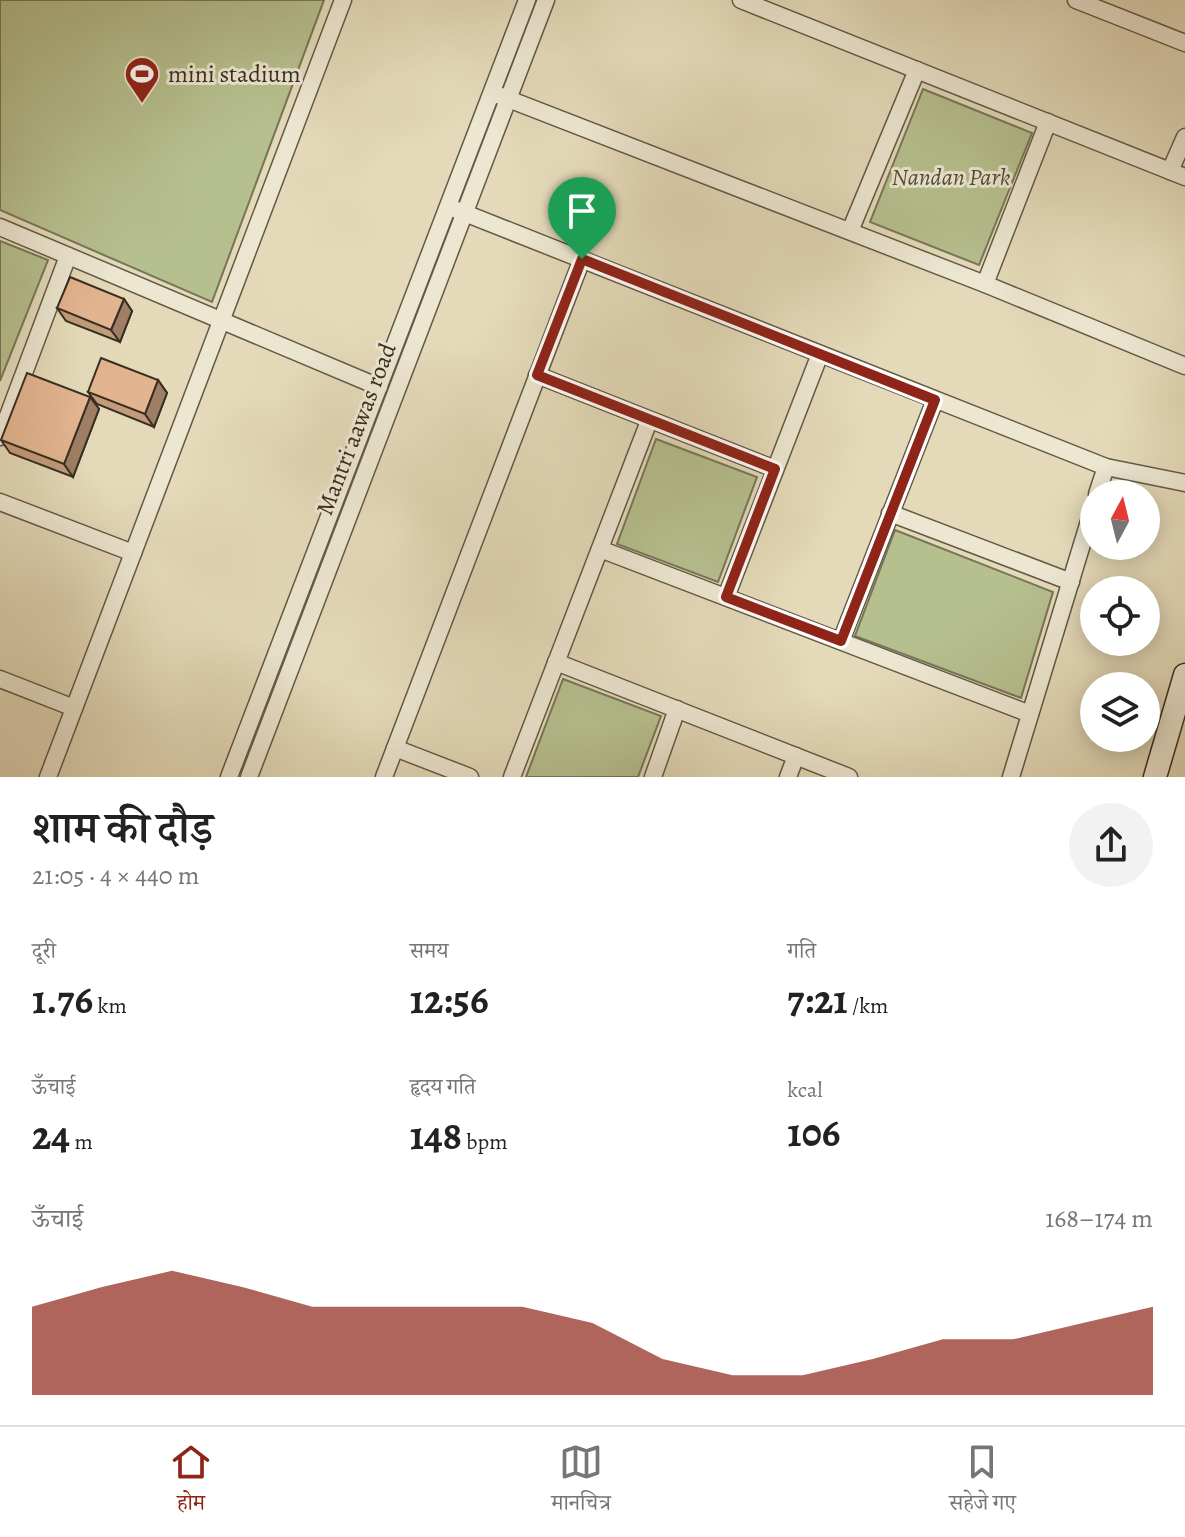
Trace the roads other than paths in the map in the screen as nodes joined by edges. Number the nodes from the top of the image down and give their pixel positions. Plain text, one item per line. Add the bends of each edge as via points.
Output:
1 (343, 0) edge
2 (527, 0) edge
3 (546, 0) edge
4 (741, 0) edge
5 (1076, 0) edge
6 (1185, 43) edge
7 (917, 70) junction
8 (500, 95) junction
9 (1048, 122) junction
10 (1185, 137) edge
11 (1178, 174) edge
12 (456, 209) junction
13 (0, 227) edge
14 (850, 231) junction
15 (68, 256) junction
16 (582, 259) junction
17 (985, 284) junction
18 (220, 322) junction
19 (820, 354) junction
20 (1185, 366) edge
21 (537, 375) junction
22 (379, 387) junction
23 (935, 400) junction
24 (649, 421) junction
25 (0, 437) edge
26 (1106, 467) junction
27 (775, 469) junction
28 (1102, 480) edge
29 (1185, 483) edge
30 (0, 502) edge
31 (890, 513) junction
32 (600, 549) junction
33 (1080, 552) edge
34 (133, 553) junction
35 (1071, 582) junction
36 (726, 597) junction
37 (841, 641) junction
38 (556, 662) junction
39 (1185, 675) edge
40 (0, 679) edge
41 (74, 708) junction
42 (677, 709) junction
43 (1030, 714) junction
44 (395, 748) junction
45 (796, 756) junction
46 (48, 777) edge
47 (229, 777) edge
48 (249, 777) edge
49 (384, 777) edge
50 (470, 777) edge
51 (512, 777) edge
52 (653, 777) edge
53 (788, 777) edge
54 (849, 777) edge
55 (1011, 777) edge
56 (1155, 777) edge

1 - 18 street
2 - 8 street
3 - 8 street
4 - 7 street
5 - 6 street
7 - 9 street
7 - 14 street
8 - 12 street, Mantri aawas road
8 - 14 street
9 - 11 street
9 - 17 street
10 - 11 street
12 - 16 street
12 - 22 street
12 - 48 street, Mantri aawas road
13 - 15 street
14 - 17 street
15 - 18 street
15 - 25 street
16 - 19 street
16 - 21 street
17 - 20 street
18 - 22 street
18 - 34 street
19 - 23 street
19 - 27 street
21 - 24 street
21 - 44 street
22 - 47 street
23 - 26 street
23 - 31 street
24 - 27 street
24 - 32 street
26 - 28 street
26 - 29 street
27 - 36 street
30 - 34 street
31 - 35 street
31 - 37 street
32 - 36 street
32 - 38 street
33 - 35 street
34 - 41 street
35 - 43 street
36 - 37 street
37 - 43 street
38 - 42 street
38 - 51 street
39 - 56 street
40 - 41 street
41 - 46 street
42 - 45 street
42 - 52 street
43 - 55 street
44 - 49 street
44 - 50 street
45 - 53 street
45 - 54 street

